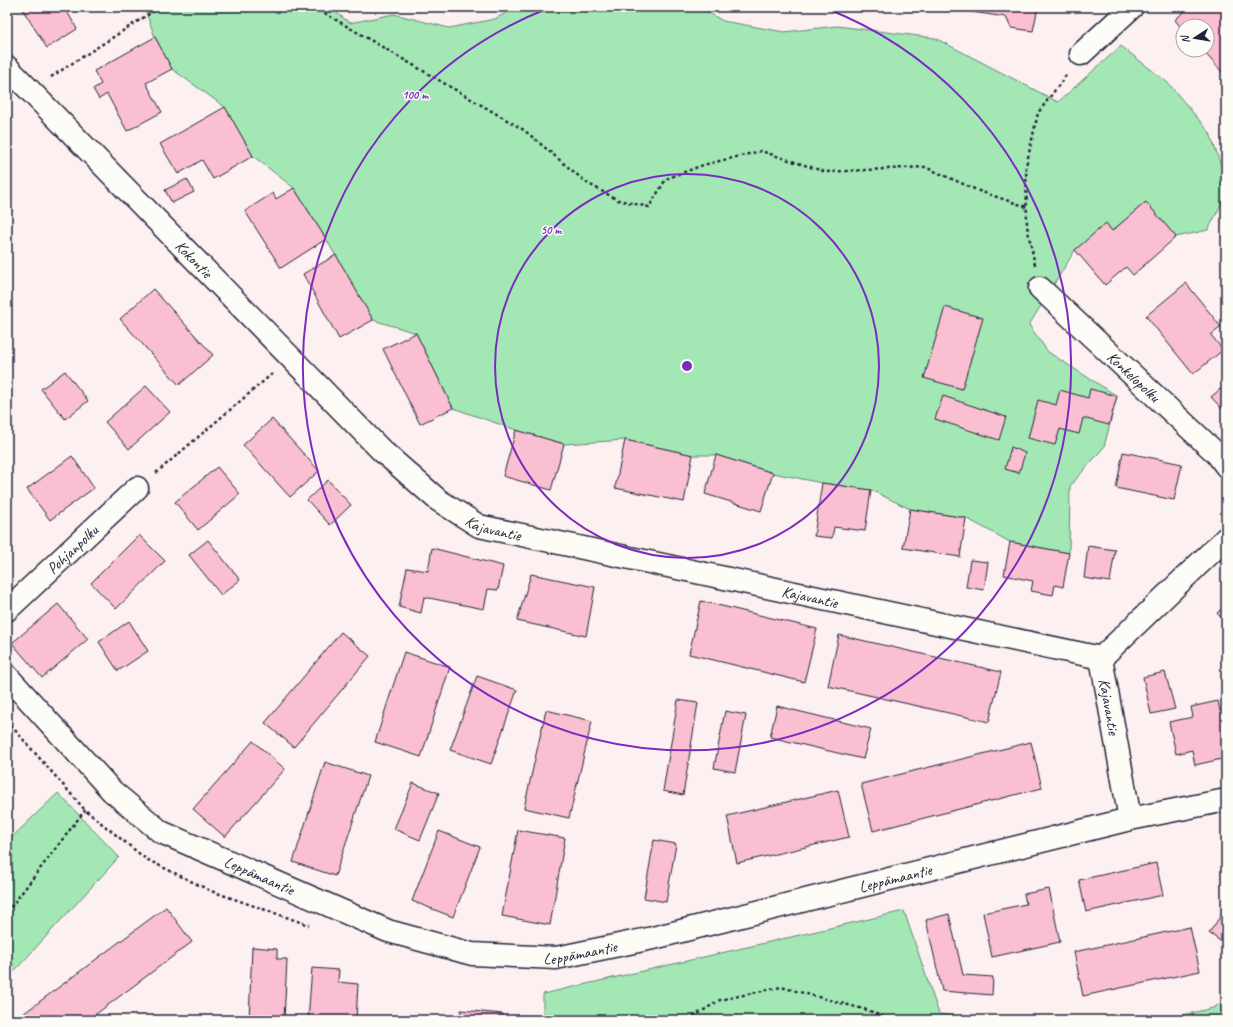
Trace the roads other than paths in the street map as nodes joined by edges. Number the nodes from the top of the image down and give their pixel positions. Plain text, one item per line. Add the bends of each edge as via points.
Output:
1 (1132, 7) edge
2 (1081, 54) road end
3 (7, 67) edge
4 (1040, 288) road end
5 (381, 450) joint
6 (1226, 466) edge
7 (137, 488) road end
8 (1226, 538) edge
9 (7, 610) edge
10 (1101, 658) junction
11 (7, 676) edge
12 (1226, 800) edge
13 (1130, 819) junction

1 - 2 street
3 - 5 street, Kokontie
4 - 6 street, Konkelopolku via 1217,454
5 - 10 street, Kajavantie via 438,500 479,526
7 - 9 street, Pohjanpolku
8 - 10 street
10 - 13 street, Kajavantie
11 - 13 street, Leppämaantie via 112,791 162,832 388,931 472,954 556,958 653,938
12 - 13 street, Leppämaantie

